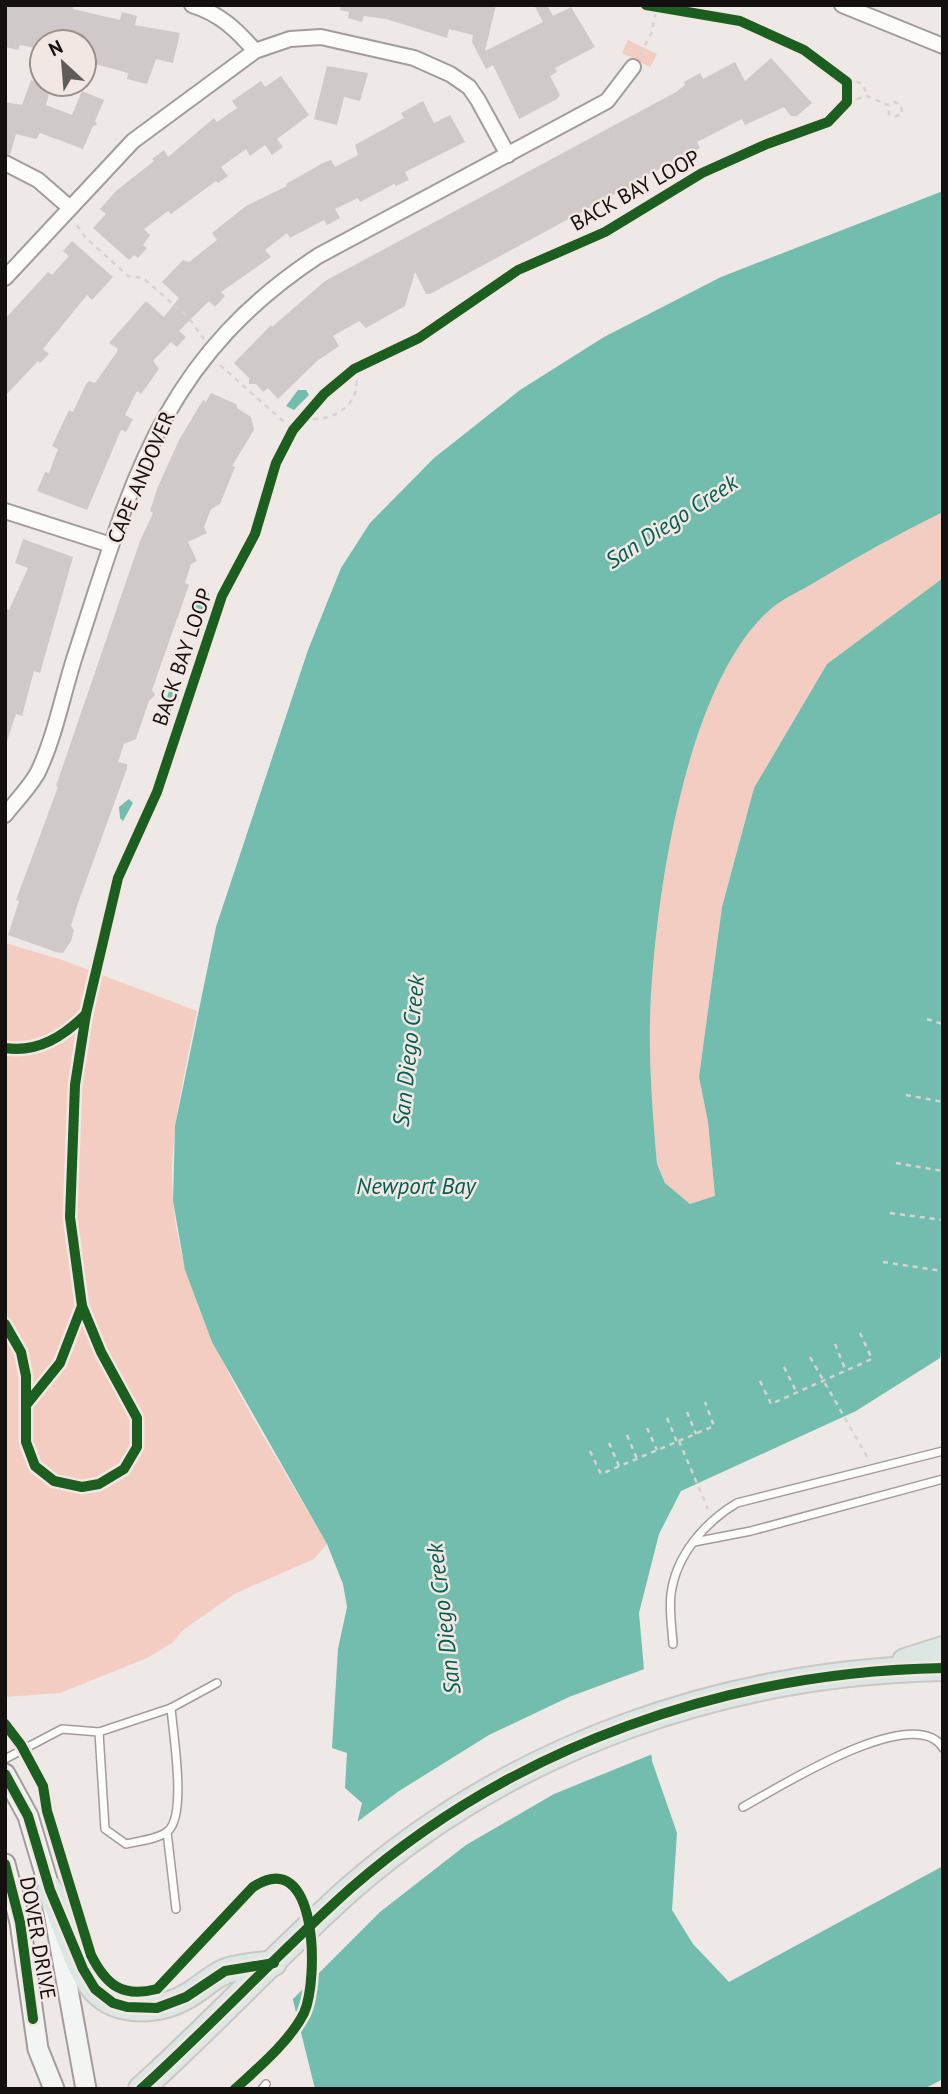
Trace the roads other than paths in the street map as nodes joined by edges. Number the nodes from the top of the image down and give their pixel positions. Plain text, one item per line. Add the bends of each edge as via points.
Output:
1 (192, 5) edge
2 (844, 5) edge
3 (943, 46) edge
4 (255, 51) junction
5 (634, 67) road end
6 (508, 155) junction
7 (5, 163) edge
8 (65, 211) junction
9 (5, 278) edge
10 (5, 511) edge
11 (111, 545) junction
12 (5, 815) edge
13 (943, 1451) edge
14 (943, 1479) edge
15 (693, 1542) junction
16 (673, 1644) dead end
17 (943, 1649) edge
18 (943, 1668) edge
19 (881, 1669) junction
20 (217, 1683) dead end
21 (172, 1708) junction
22 (99, 1732) junction
23 (943, 1748) edge
24 (5, 1759) edge
25 (5, 1774) edge
26 (743, 1807) dead end
27 (167, 1832) junction
28 (5, 1864) edge
29 (50, 1890) junction
30 (176, 1909) dead end
31 (274, 1963) junction
32 (54, 2089) edge
33 (86, 2089) edge
34 (141, 2089) edge

1 - 4 street via 227,21
2 - 3 street
4 - 6 street via 290,39 321,37 414,58 469,88
4 - 8 street via 133,141
5 - 6 street, CAPE ANDOVER via 607,101
6 - 11 street, CAPE ANDOVER via 318,256 261,297 210,349 169,406
7 - 8 street via 38,180
8 - 9 street
10 - 11 street
11 - 12 street, CAPE ANDOVER via 37,774
13 - 15 lane via 737,1503 713,1517
14 - 15 lane via 751,1531
15 - 16 lane via 671,1594
17 - 19 highway
18 - 19 highway
19 - 31 highway via 725,1695 639,1721 547,1759 447,1816 373,1870
20 - 21 lane
21 - 22 lane
21 - 27 lane via 176,1819
22 - 24 lane via 62,1729
22 - 27 lane via 105,1829 126,1844
23 - 26 lane via 924,1735 870,1741
25 - 29 street, DOVER DRIVE via 28,1816
27 - 30 lane
28 - 32 street, DOVER DRIVE via 20,1922 38,2049
29 - 31 highway via 82,1969 95,1989 113,2003 157,2008 186,1997 225,1971
29 - 33 street, DOVER DRIVE
31 - 34 highway

